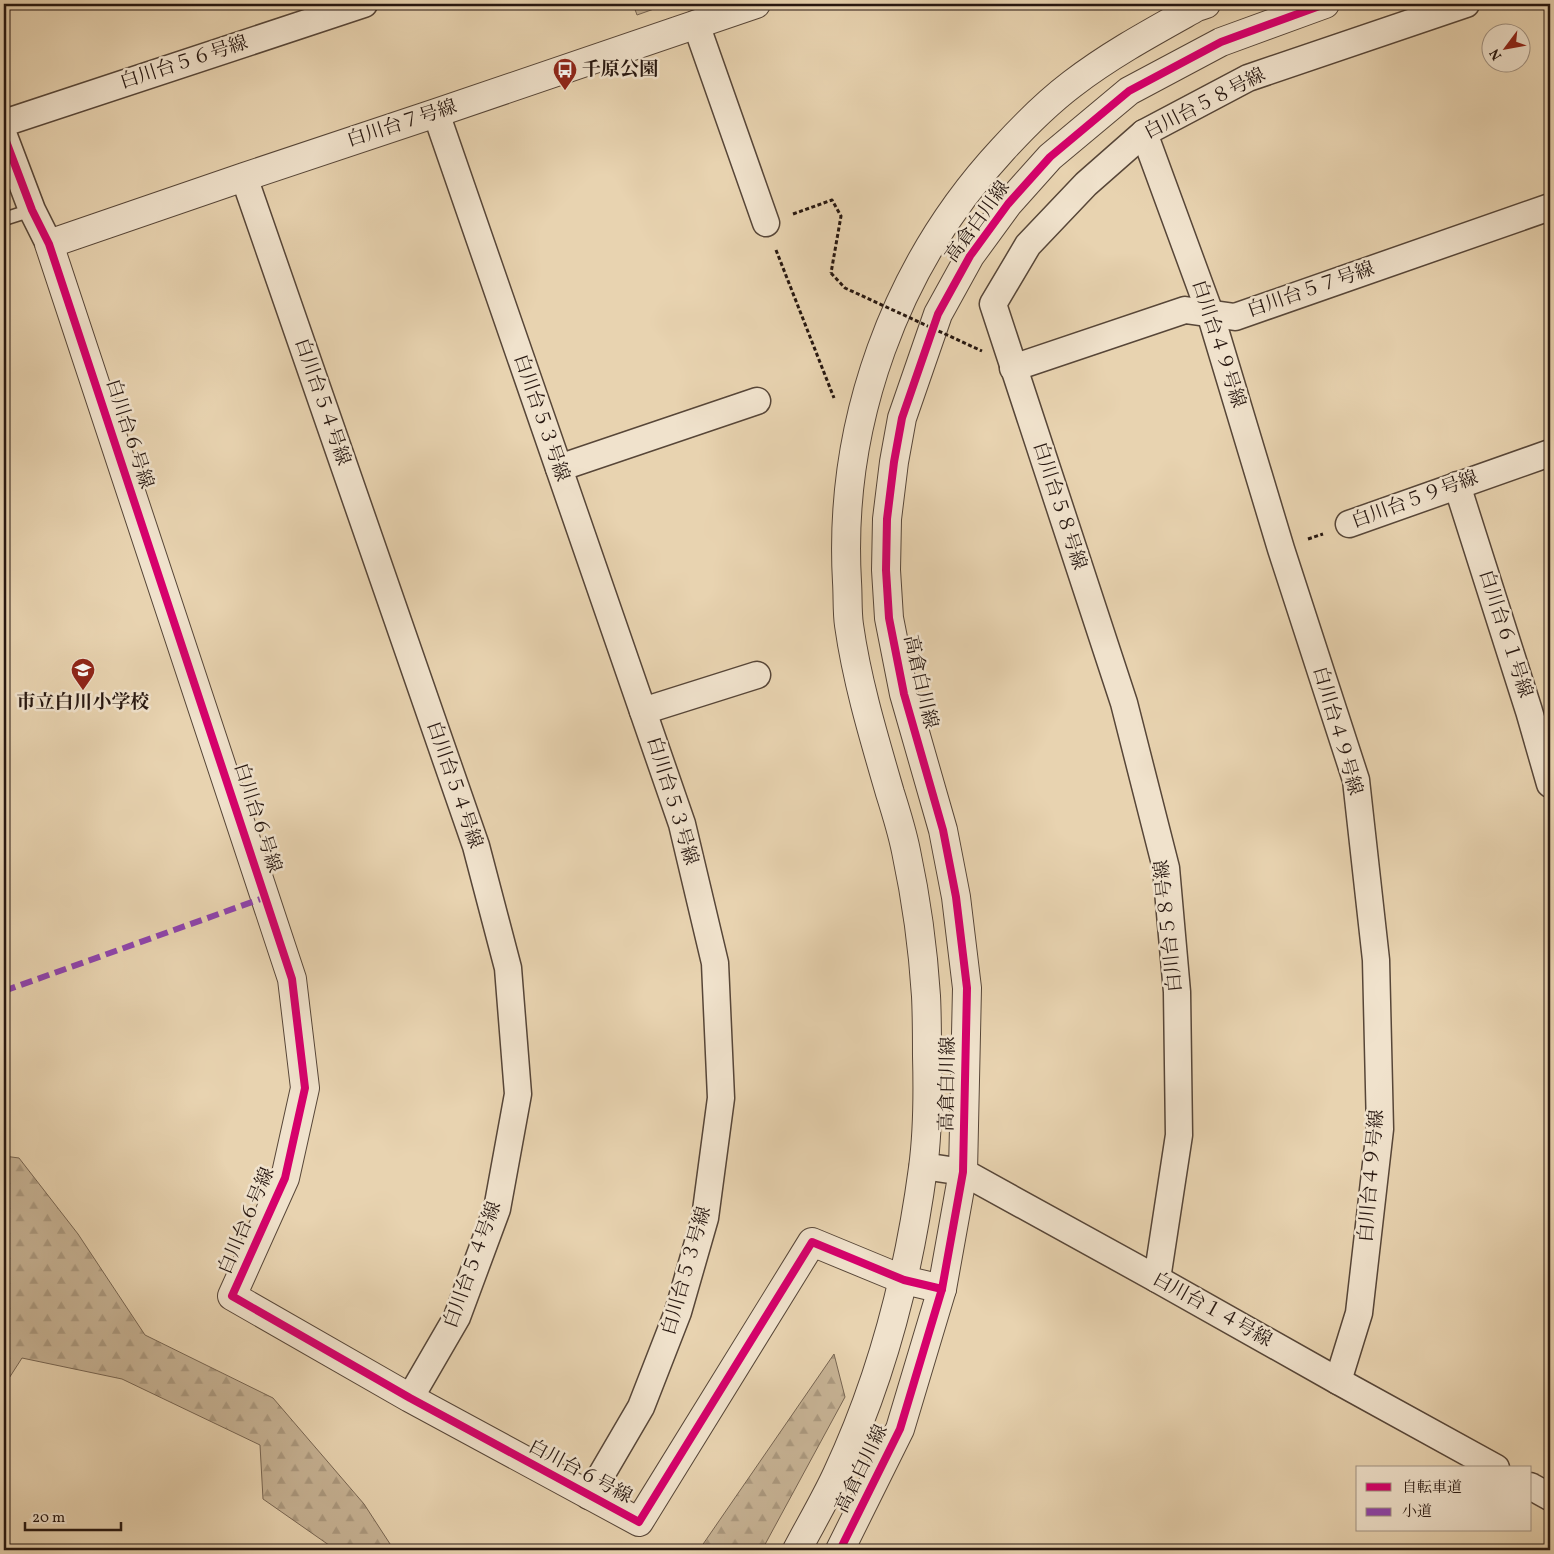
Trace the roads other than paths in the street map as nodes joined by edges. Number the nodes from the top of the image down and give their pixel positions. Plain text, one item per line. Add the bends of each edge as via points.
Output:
1 (364, 4) edge
2 (756, 4) edge
3 (1206, 4) edge
4 (1325, 4) edge
5 (1466, 4) edge
6 (696, 24) junction
7 (436, 114) junction
8 (4, 123) edge
9 (1144, 133) junction
10 (4, 136) edge
11 (244, 177) junction
12 (1550, 207) edge
13 (32, 210) junction
14 (4, 220) edge
15 (766, 223) road end
16 (49, 244) junction
17 (1210, 313) junction
18 (1013, 368) junction
19 (757, 401) dead end
20 (1550, 453) edge
21 (559, 468) junction
22 (1457, 485) junction
23 (1349, 524) road end
24 (757, 675) dead end
25 (1540, 707) edge
26 (644, 711) junction
27 (1550, 784) edge
28 (924, 1166) junction
29 (963, 1172) junction
30 (1157, 1279) junction
31 (904, 1280) junction
32 (942, 1289) junction
33 (1338, 1381) junction
34 (410, 1398) junction
35 (1492, 1466) edge
36 (1532, 1487) edge
37 (589, 1496) junction
38 (1550, 1497) edge
39 (797, 1550) edge
40 (840, 1550) edge

1 - 8 street, 白川台５６号線
2 - 6 street, 白川台７号線
3 - 28 street, 高倉白川線 via 1139,38 1069,86 1025,125 979,174 940,228 903,295 875,364 864,402 847,513 845,559 849,624 865,704 906,848 917,910 926,995 928,1101
4 - 29 street, 高倉白川線 via 1221,42 1128,91 1050,157 1008,204 970,256 938,314 902,418 887,519 889,618 904,694 943,830 956,897 967,988
5 - 9 street, 白川台５８号線 via 1248,78
6 - 7 street, 白川台７号線
6 - 15 street
7 - 11 street, 白川台７号線
7 - 21 street, 白川台５３号線
9 - 17 street, 白川台４９号線
9 - 18 street, 白川台５８号線 via 1086,184 1028,246 993,304
10 - 13 street, 白川台６号線
11 - 16 street, 白川台７号線
11 - 34 street, 白川台５４号線 via 476,846 508,968 518,1094 497,1210 458,1317
12 - 17 street, 白川台５７号線 via 1235,317
13 - 14 lane
13 - 16 street, 白川台６号線
16 - 34 street, 白川台６号線 via 292,979 305,1088 285,1178 232,1296
17 - 18 street, 白川台５７号線 via 1185,310
17 - 33 street, 白川台４９号線 via 1280,549 1356,780 1376,960 1380,1129 1359,1313
18 - 30 street, 白川台５８号線 via 1124,703 1166,868 1177,992 1179,1135
19 - 21 street
20 - 22 street, 白川台５９号線
21 - 26 street, 白川台５３号線
22 - 23 street, 白川台５９号線
22 - 25 street, 白川台６１号線
24 - 26 street
25 - 27 street, 白川台６１号線
26 - 37 street, 白川台５３号線 via 682,824 715,963 721,1098 705,1218 678,1312 641,1407
28 - 29 street, 白川台１４号線
28 - 31 street, 高倉白川線
29 - 30 street, 白川台１４号線
29 - 32 street, 高倉白川線
30 - 33 street, 白川台１４号線
31 - 32 street
31 - 37 street, 白川台６号線 via 812,1242 639,1522
31 - 39 street, 高倉白川線 via 881,1361 858,1424 837,1474
32 - 40 street, 高倉白川線 via 900,1429
33 - 35 street, 白川台１４号線
34 - 37 street, 白川台６号線
36 - 38 street

